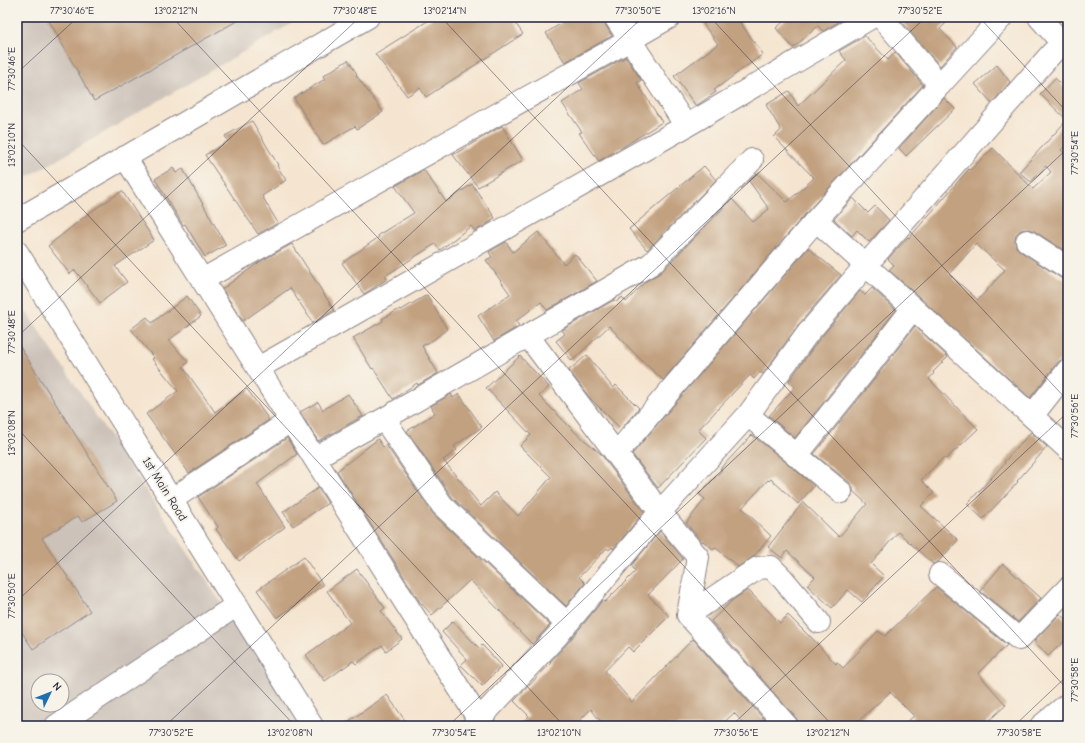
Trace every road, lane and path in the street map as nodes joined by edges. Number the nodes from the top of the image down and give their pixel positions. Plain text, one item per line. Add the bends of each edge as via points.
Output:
1 (368, 17) edge
2 (615, 17) edge
3 (670, 17) edge
4 (872, 17) edge
5 (881, 17) edge
6 (1002, 17) edge
7 (1039, 17) edge
8 (630, 40) junction
9 (1065, 41) edge
10 (940, 85) junction
11 (686, 126) junction
12 (125, 157) junction
13 (752, 160) dead end
14 (17, 220) edge
15 (816, 220) junction
16 (1027, 241) dead end
17 (17, 252) edge
18 (866, 265) junction
19 (1068, 268) edge
20 (202, 280) junction
21 (913, 308) junction
22 (528, 336) junction
23 (258, 368) junction
24 (1068, 370) edge
25 (748, 415) junction
26 (1032, 416) junction
27 (384, 419) junction
28 (290, 420) junction
29 (1068, 449) edge
30 (616, 454) junction
31 (796, 456) junction
32 (314, 458) junction
33 (841, 492) dead end
34 (171, 500) junction
35 (660, 512) junction
36 (940, 574) dead end
37 (1068, 588) edge
38 (237, 605) junction
39 (688, 615) junction
40 (819, 622) dead end
41 (567, 624) junction
42 (1068, 704) edge
43 (476, 723) edge
44 (56, 726) edge
45 (312, 726) edge
46 (787, 726) edge
47 (1041, 726) edge

1 - 12 street
2 - 8 street
3 - 8 street
4 - 11 street
5 - 10 street
6 - 10 street
7 - 9 street
8 - 11 street
8 - 20 street
9 - 18 street
10 - 15 street
11 - 23 street
12 - 14 street
12 - 20 street
13 - 22 street via 651,264
15 - 18 street
15 - 30 street
16 - 19 street
17 - 34 street, 1st Main Road
18 - 21 street
18 - 25 street via 808,333
20 - 23 street
21 - 26 street
21 - 31 street
22 - 27 street
22 - 30 street
23 - 28 street
24 - 26 street
25 - 31 street
25 - 35 street
26 - 29 street
27 - 32 street
27 - 41 street via 442,505
28 - 32 street
28 - 34 street
30 - 35 street
31 - 33 street
32 - 43 street
34 - 38 street, 1st Main Road
35 - 39 street via 698,558
35 - 41 street
36 - 37 street via 1019,639
38 - 44 street
38 - 45 street, 1st Main Road
39 - 40 street via 758,568 771,567
39 - 46 street
41 - 43 street
42 - 47 street

